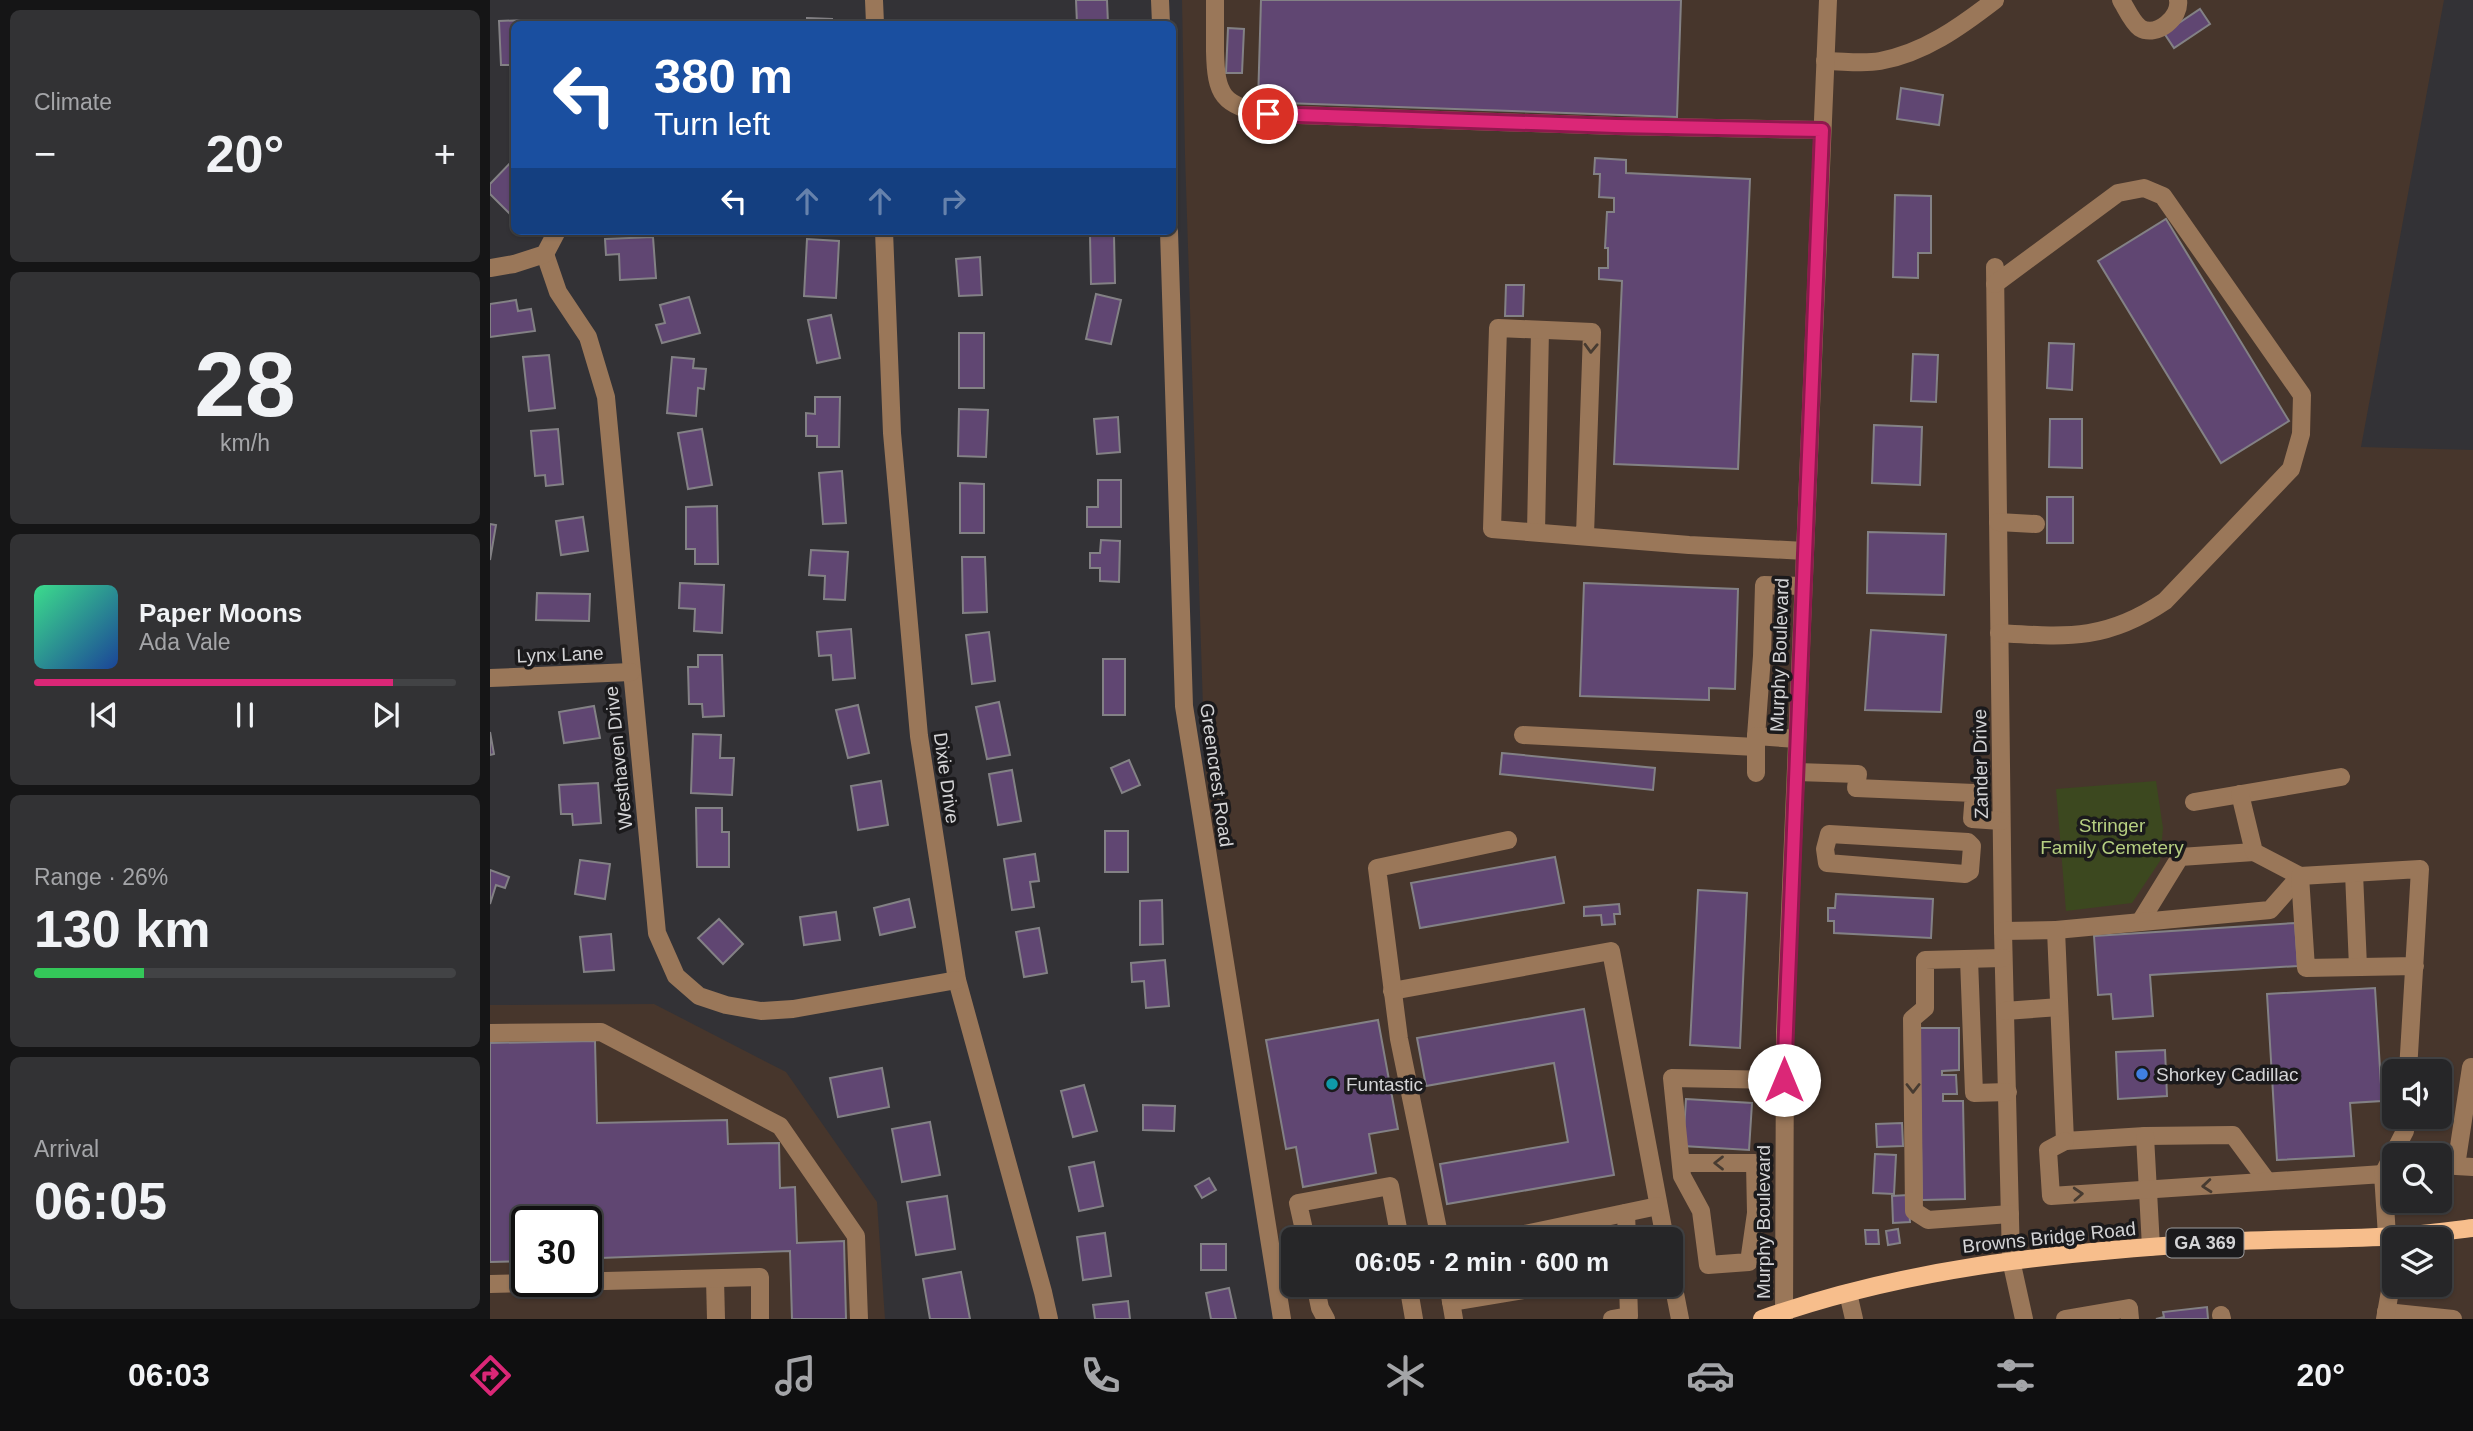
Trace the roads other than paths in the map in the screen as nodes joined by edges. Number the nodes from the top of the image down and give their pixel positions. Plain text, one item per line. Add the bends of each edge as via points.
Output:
1 (874, 0) edge
2 (1160, 0) edge
3 (1215, 0) edge
4 (1828, 0) edge
5 (1996, 0) edge
6 (2121, 0) edge
7 (2178, 0) edge
8 (875, 21) edge
9 (1161, 21) edge
10 (1825, 61) junction
11 (1822, 130) junction
12 (555, 235) edge
13 (884, 235) edge
14 (1169, 235) edge
15 (545, 254) junction
16 (490, 268) edge
17 (1540, 330) junction
18 (1998, 522) junction
19 (2036, 524) dead end
20 (1536, 532) junction
21 (1585, 535) junction
22 (1805, 551) junction
23 (1803, 586) junction
24 (1999, 633) junction
25 (631, 672) junction
26 (490, 678) edge
27 (1523, 735) dead end
28 (1797, 739) junction
29 (1756, 742) junction
30 (1797, 772) junction
31 (1756, 773) dead end
32 (2341, 777) dead end
33 (2240, 794) junction
34 (2194, 802) dead end
35 (2001, 821) junction
36 (1508, 840) dead end
37 (1794, 848) junction
38 (1825, 849) junction
39 (2254, 852) junction
40 (1972, 862) junction
41 (2002, 862) junction
42 (2354, 873) junction
43 (2300, 876) junction
44 (2140, 922) junction
45 (2056, 930) junction
46 (2003, 931) junction
47 (2003, 958) junction
48 (1969, 959) junction
49 (2415, 966) junction
50 (2358, 967) junction
51 (957, 980) junction
52 (1392, 991) junction
53 (2059, 1007) junction
54 (2005, 1011) junction
55 (490, 1033) edge
56 (2409, 1059) edge
57 (2472, 1063) edge
58 (1784, 1080) junction
59 (2008, 1092) junction
60 (2145, 1136) junction
61 (2065, 1141) junction
62 (1681, 1163) junction
63 (2473, 1167) edge
64 (2382, 1174) edge
65 (2267, 1181) junction
66 (2148, 1190) junction
67 (1658, 1206) junction
68 (1626, 1213) junction
69 (1756, 1213) junction
70 (1784, 1213) junction
71 (2010, 1214) junction
72 (1303, 1227) edge
73 (1398, 1227) edge
74 (1438, 1227) edge
75 (1559, 1227) edge
76 (1627, 1227) edge
77 (1662, 1227) edge
78 (2473, 1228) edge
79 (2452, 1230) edge
80 (2382, 1237) edge
81 (2151, 1247) junction
82 (2011, 1260) junction
83 (715, 1279) junction
84 (490, 1284) edge
85 (1848, 1293) junction
86 (1318, 1297) edge
87 (1410, 1297) edge
88 (1481, 1297) edge
89 (1628, 1297) edge
90 (1676, 1297) edge
91 (2389, 1297) edge
92 (1451, 1302) edge
93 (1783, 1315) edge
94 (2386, 1315) edge
95 (716, 1319) edge
96 (760, 1319) edge
97 (859, 1319) edge
98 (1049, 1319) edge
99 (1282, 1319) edge
100 (1326, 1319) edge
101 (1414, 1319) edge
102 (1612, 1319) edge
103 (1680, 1319) edge
104 (1762, 1319) edge
105 (1854, 1319) edge
106 (2024, 1319) edge
107 (2065, 1319) edge
108 (2130, 1319) edge
109 (2454, 1319) edge

1 - 8 street
2 - 9 street
3 - 11 street via 1216,79 1232,103 1249,111
4 - 10 street, Murphy Boulevard
5 - 10 street via 1934,43 1908,54 1878,61
6 - 7 street via 2138,26 2146,30 2157,29 2177,15
10 - 11 street, Murphy Boulevard
11 - 22 street, Murphy Boulevard
12 - 15 street
13 - 51 street, Dixie Drive via 892,433 919,736
14 - 99 street, Greencrest Road via 1184,706
15 - 16 street
15 - 25 street, Westhaven Drive via 558,292 588,337 606,397
17 - 20 street
17 - 20 street via 1497,328 1492,529
17 -> 21 street via 1592,332
18 - 19 street
18 - 24 street, Zander Drive
18 - 24 street, Zander Drive via 1995,276 2118,193 2144,188 2163,197 2302,395 2301,435 2291,469 2165,601 2144,615 2079,636
20 - 21 street
21 - 22 street
22 - 23 street, Murphy Boulevard
23 - 28 street, Murphy Boulevard
23 - 29 street via 1764,584
24 - 35 street, Zander Drive
25 - 26 street, Lynx Lane
25 - 51 street, Westhaven Drive via 657,933 676,976 699,996 761,1011
27 - 29 street
28 - 29 street
28 - 30 street, Murphy Boulevard
29 - 31 street
30 - 35 street via 1858,774 1856,788 1973,793 1972,819
30 - 37 street, Murphy Boulevard
32 - 33 street
33 - 34 street
33 - 39 street
35 - 41 street, Zander Drive
36 - 52 street via 1377,868
37 - 38 street
37 - 58 street, Murphy Boulevard
38 - 40 street via 1827,863 1965,874
38 - 40 street via 1829,834 1961,841 1971,844
39 - 43 street
39 - 44 street via 2180,857
40 - 41 street
41 - 46 street, Zander Drive
42 - 43 street
42 - 49 street via 2420,869
42 - 50 street
43 - 44 street via 2270,910
43 - 50 street via 2306,968
44 - 45 street
45 - 46 street
45 - 53 street
46 - 47 street, Zander Drive
47 - 48 street
47 - 54 street, Zander Drive
48 - 59 street via 1974,1093
48 -> 71 street via 1925,960 1925,1008 1912,1019 1914,1211 1928,1220
49 - 50 street
49 - 56 street
51 - 98 street, Dixie Drive
52 - 67 street via 1611,951
52 - 74 street
53 - 54 street
53 - 61 street
54 - 59 street, Zander Drive
55 - 97 street via 601,1032 780,1126 856,1236
57 - 63 street via 2456,1166
58 - 62 street via 1672,1078
58 - 70 street, Murphy Boulevard
59 - 71 street, Zander Drive
60 - 61 street
60 - 65 street via 2233,1135
60 - 66 street
61 -> 66 street via 2048,1150 2050,1196
69 -> 62 street via 1755,1163
62 - 69 street via 1682,1176 1701,1212 1708,1265 1749,1262
64 - 65 street
65 -> 66 street
66 - 81 street
67 - 68 street
67 - 77 street
68 - 75 street
68 - 76 street
69 - 70 street
70 - 93 street, Murphy Boulevard
71 - 82 street, Zander Drive
72 - 73 street via 1298,1203 1390,1186
78 - 79 main road, Browns Bridge Road / GA 369
80 - 81 main road, Browns Bridge Road / GA 369
81 - 82 main road, Browns Bridge Road / GA 369
82 - 85 main road, Browns Bridge Road / GA 369
82 - 106 street, Zander Drive
83 - 84 street
83 - 95 street
83 - 96 street via 760,1278
85 - 93 main road, Browns Bridge Road / GA 369
85 - 105 street
86 - 100 street
87 - 101 street
88 - 92 street
89 - 102 street via 1629,1316
90 - 103 street
91 - 94 street
93 - 104 main road, Browns Bridge Road / GA 369
94 - 109 street
107 - 108 street via 2129,1308

